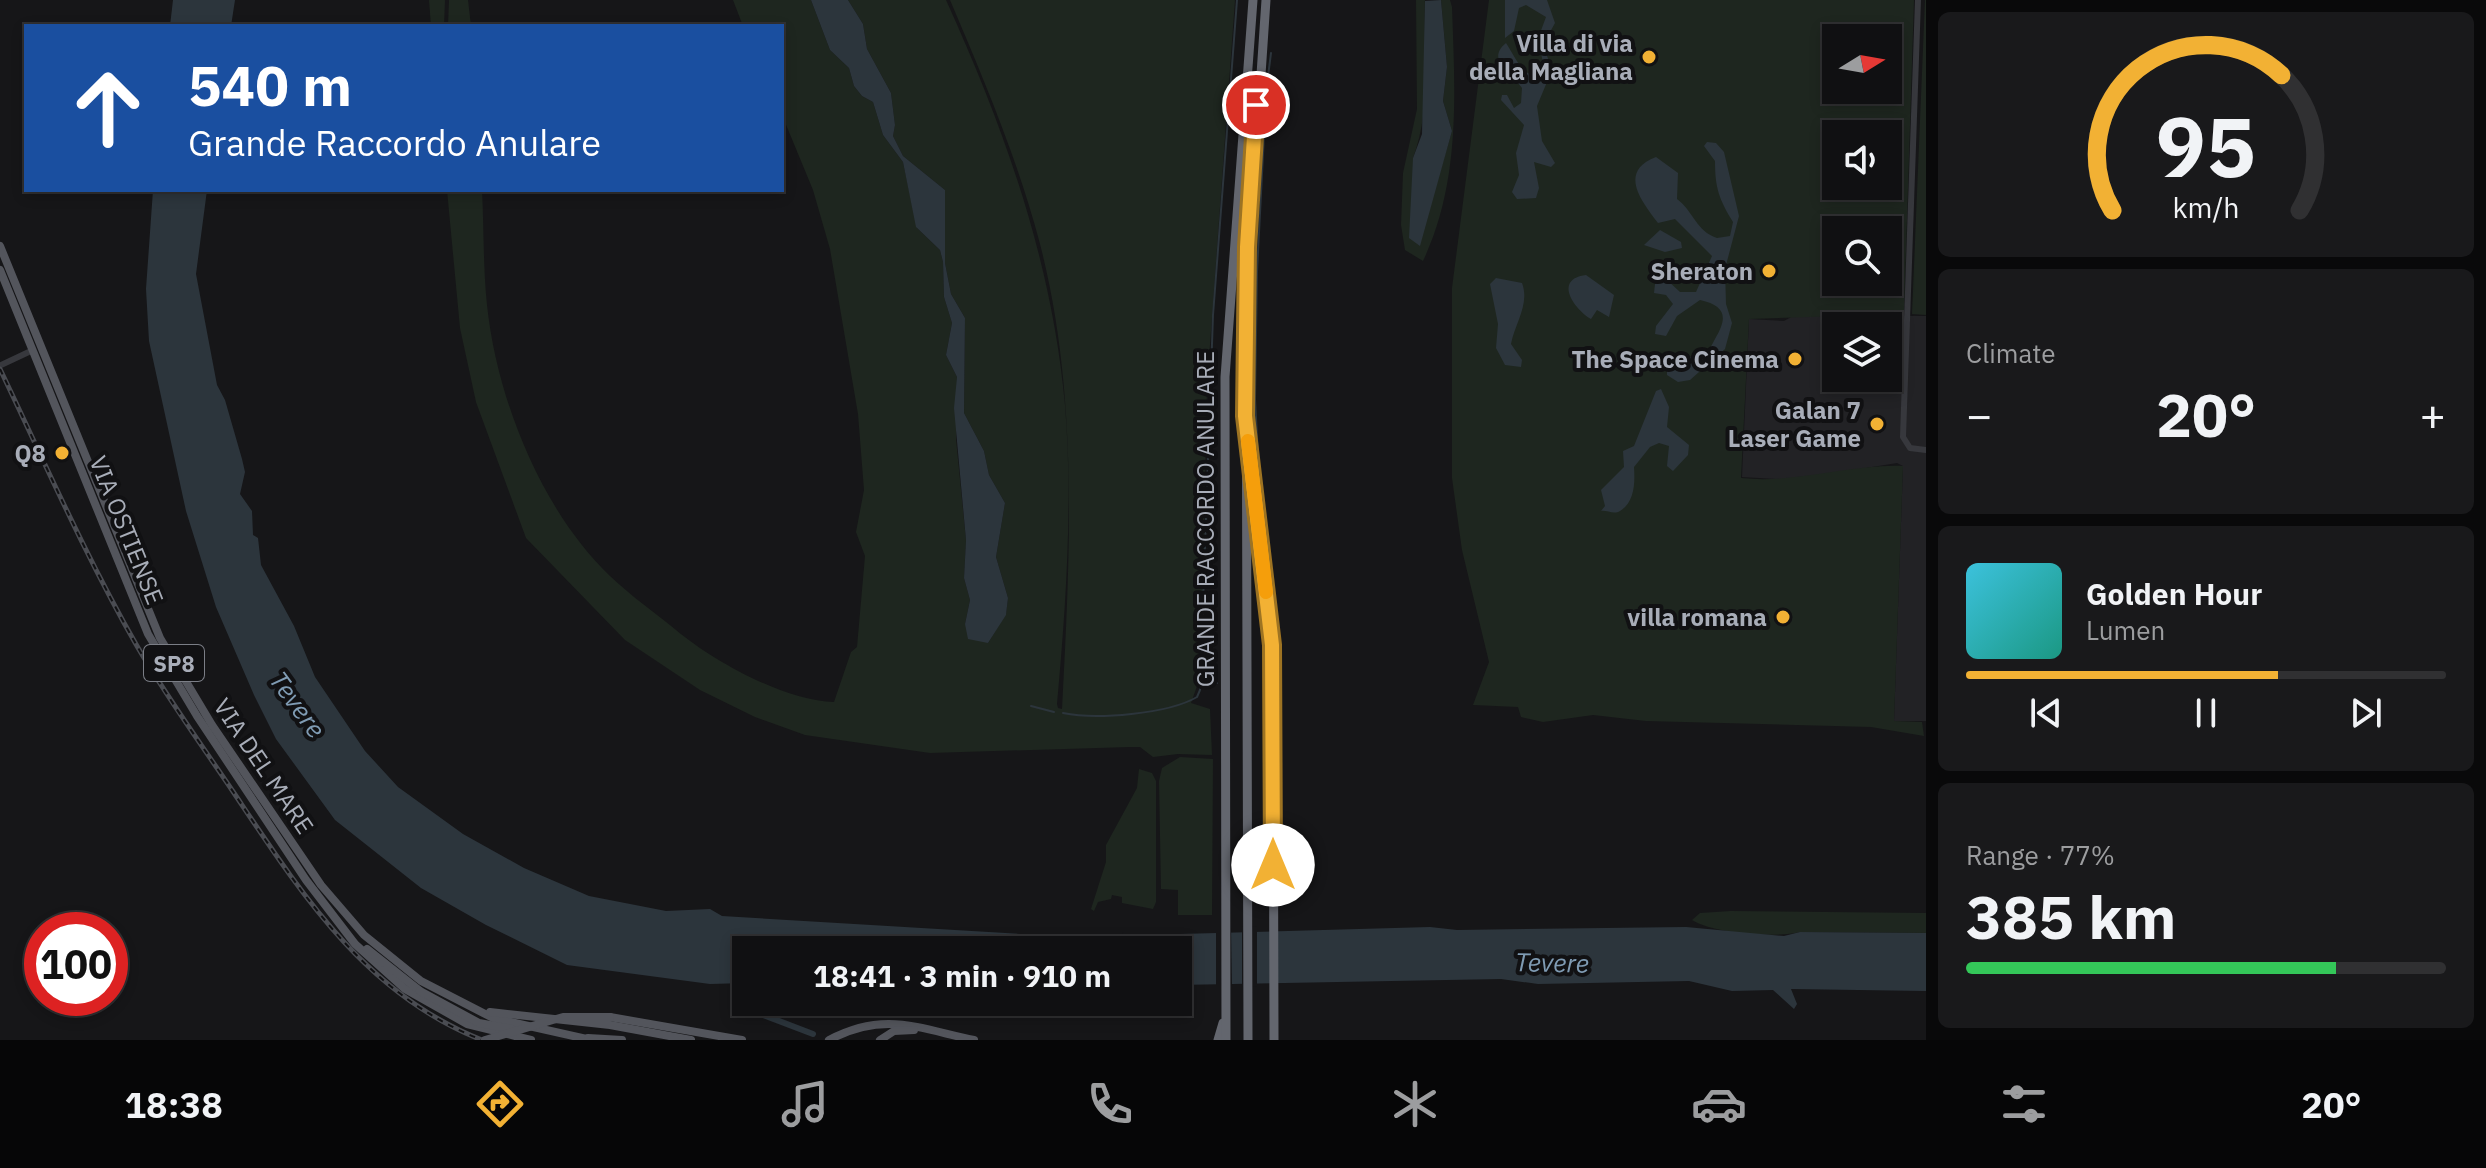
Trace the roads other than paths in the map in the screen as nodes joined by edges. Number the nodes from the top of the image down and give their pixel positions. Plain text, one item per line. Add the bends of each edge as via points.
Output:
1 (1253, 0) edge
2 (1266, 0) edge
3 (1918, 0) edge
4 (0, 246) edge
5 (0, 270) edge
6 (33, 350) junction
7 (6, 353) dead end
8 (10, 361) junction
9 (1, 365) edge
10 (1245, 416) junction
11 (1926, 450) edge
12 (327, 908) junction
13 (1226, 995) junction
14 (461, 1003) junction
15 (528, 1027) junction
16 (931, 1031) junction
17 (587, 1039) edge
18 (485, 1040) edge
19 (531, 1040) edge
20 (622, 1040) edge
21 (691, 1040) edge
22 (742, 1040) edge
23 (829, 1040) edge
24 (880, 1040) edge
25 (974, 1040) edge
26 (1218, 1040) edge
27 (1226, 1040) edge
28 (1248, 1040) edge
29 (1274, 1040) edge

1 - 13 highway, GRANDE RACCORDO ANULARE via 1225,377
2 - 10 highway, GRANDE RACCORDO ANULARE via 1247,247
3 - 11 street via 1903,437 1908,446
4 - 14 main road, VIA DEL MARE / SP8 via 151,620 178,671 307,865 352,923 410,974
5 - 6 main road, VIA OSTIENSE
6 - 8 street
6 - 12 main road, VIA OSTIENSE via 151,639 192,710
7 - 8 street
8 - 9 street
10 - 28 highway, GRANDE RACCORDO ANULARE
10 - 29 highway via 1271,627
12 - 15 main road, bridge via 368,950 420,991 487,1026
12 - 19 main road via 359,948 409,991 467,1024
13 - 26 highway
13 - 27 highway, GRANDE RACCORDO ANULARE
14 - 17 main road, VIA DEL MARE / SP8 via 518,1025
14 - 21 main road via 515,1017 601,1024
15 - 18 main road, bridge
15 - 22 main road, bridge via 587,1014
16 - 23 main road via 877,1022
16 - 24 main road via 897,1030
16 - 25 main road
17 - 20 main road, VIA DEL MARE / SP8

